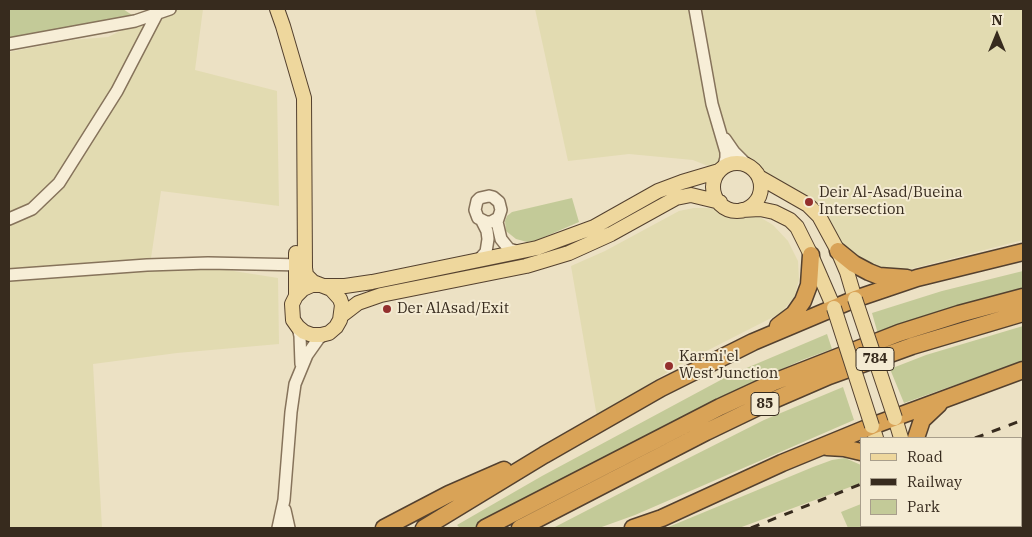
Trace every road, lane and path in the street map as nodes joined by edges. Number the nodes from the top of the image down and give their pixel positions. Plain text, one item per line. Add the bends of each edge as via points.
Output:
1 (170, 9) edge
2 (277, 9) edge
3 (695, 9) edge
4 (157, 14) junction
5 (9, 44) edge
6 (720, 131) junction
7 (748, 166) junction
8 (721, 170) junction
9 (759, 177) junction
10 (720, 202) junction
11 (742, 210) junction
12 (498, 218) junction
13 (9, 219) edge
14 (482, 221) junction
15 (838, 251) junction
16 (519, 252) junction
17 (1023, 252) edge
18 (811, 255) junction
19 (478, 261) junction
20 (300, 264) junction
21 (9, 275) edge
22 (916, 278) junction
23 (322, 286) junction
24 (296, 296) junction
25 (1023, 297) edge
26 (855, 300) junction
27 (834, 308) junction
28 (1023, 313) edge
29 (341, 316) junction
30 (298, 327) junction
31 (324, 334) junction
32 (746, 346) junction
33 (301, 366) junction
34 (1023, 370) edge
35 (948, 397) junction
36 (895, 418) junction
37 (874, 432) edge
38 (902, 437) edge
39 (916, 437) edge
40 (823, 447) junction
41 (860, 452) edge
42 (544, 455) junction
43 (284, 500) junction
44 (278, 528) edge
45 (289, 528) edge
46 (384, 528) edge
47 (424, 528) edge
48 (485, 528) edge
49 (520, 528) edge
50 (633, 528) edge

1 - 4 street
2 - 20 main road via 304,98
3 - 6 street
4 - 5 street
4 - 13 street via 118,91 60,183 32,209
6 - 7 street
6 - 8 street via 726,152
7 - 8 main road via 733,163
7 - 9 main road, 784
8 - 10 main road via 713,185
8 - 16 main road via 658,191 578,233
9 - 11 main road via 761,191 755,203
9 - 15 main road, 784 via 808,204 819,216
10 - 11 main road, 784 via 728,208
10 - 29 main road, 784 via 691,195 676,198 569,253 526,266 380,295 358,303
11 - 18 main road, 784 via 760,209 781,215 797,227
12 - 14 street via 491,222
12 - 14 street via 499,202 484,196 475,206
12 - 16 street via 501,239 509,248
14 - 19 street via 488,239 486,252
15 - 22 highway via 860,268 879,276
15 - 26 main road, 784
16 - 19 main road
17 - 22 highway
18 - 27 main road, 784
18 - 32 highway via 806,295 799,308 787,320
19 - 23 main road via 372,282
20 - 21 street via 147,265
20 - 23 main road via 309,279
20 - 24 main road
22 - 26 highway
23 - 24 main road via 307,287
23 - 29 main road via 331,289 340,299
24 - 30 main road via 292,312
25 - 48 highway, 85 via 899,333 774,382
26 - 27 highway
26 - 36 main road, 784, bridge
27 - 32 highway
27 - 37 main road, 784, bridge
28 - 49 highway, 85 via 912,346 829,376 714,428
29 - 31 main road via 336,327
30 - 31 main road via 312,335
30 - 33 street
31 - 33 street
32 - 42 highway via 661,388
33 - 43 street via 291,412
34 - 35 highway
35 - 36 highway
35 - 39 highway via 922,420
36 - 37 highway
36 - 38 main road, 784
37 - 40 highway
40 - 41 highway
40 - 50 highway
42 - 46 highway via 472,483
42 - 47 highway
43 - 44 street
43 - 45 street

